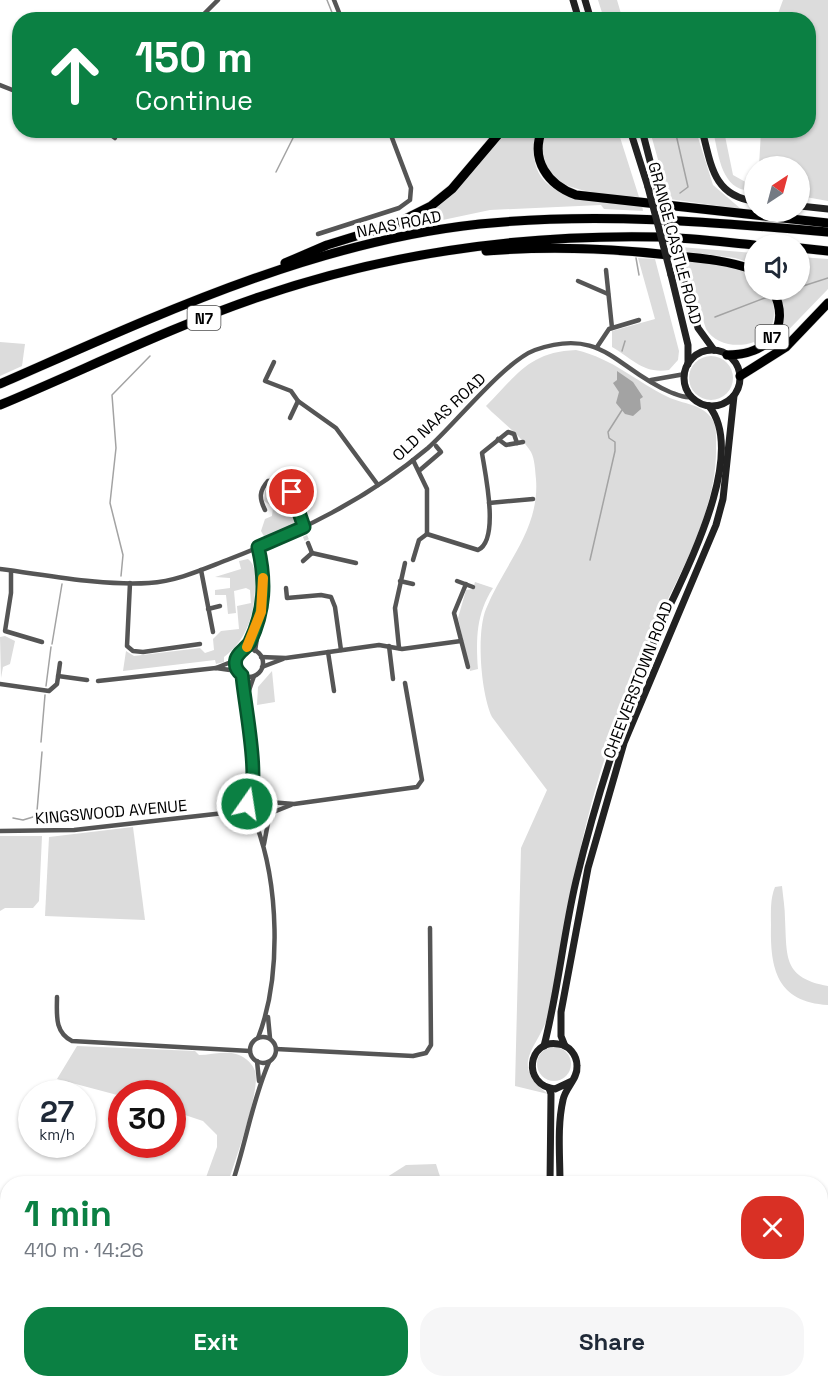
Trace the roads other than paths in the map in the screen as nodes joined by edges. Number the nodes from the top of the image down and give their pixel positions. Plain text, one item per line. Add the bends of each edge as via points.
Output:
1 (218, 0) edge
2 (206, 12) edge
3 (392, 138) edge
4 (495, 138) edge
5 (540, 138) edge
6 (633, 138) edge
7 (644, 138) edge
8 (704, 138) edge
9 (744, 198) edge
10 (810, 207) edge
11 (828, 209) edge
12 (828, 223) edge
13 (828, 232) edge
14 (318, 234) dead end
15 (744, 244) edge
16 (810, 249) edge
17 (828, 250) edge
18 (417, 256) junction
19 (744, 268) edge
20 (606, 270) dead end
21 (578, 281) dead end
22 (214, 293) junction
23 (608, 294) junction
24 (777, 300) edge
25 (828, 303) edge
26 (639, 320) dead end
27 (612, 328) junction
28 (597, 347) junction
29 (714, 351) junction
30 (727, 355) junction
31 (274, 362) dead end
32 (688, 364) junction
33 (685, 374) junction
34 (740, 376) junction
35 (648, 380) junction
36 (0, 384) edge
37 (734, 396) junction
38 (691, 397) junction
39 (298, 401) junction
40 (0, 405) edge
41 (709, 406) junction
42 (290, 418) dead end
43 (498, 439) junction
44 (523, 442) dead end
45 (517, 443) junction
46 (436, 446) dead end
47 (413, 460) junction
48 (420, 470) junction
49 (378, 485) junction
50 (533, 499) dead end
51 (489, 503) junction
52 (265, 510) dead end
53 (303, 528) junction
54 (427, 534) junction
55 (304, 535) tunnel mouth
56 (308, 543) tunnel mouth
57 (258, 547) junction
58 (312, 553) junction
59 (413, 560) dead end
60 (303, 561) dead end
61 (356, 562) dead end
62 (405, 563) dead end
63 (0, 569) edge
64 (11, 570) junction
65 (201, 570) junction
66 (400, 581) junction
67 (457, 581) dead end
68 (130, 584) junction
69 (413, 584) dead end
70 (466, 584) junction
71 (473, 586) dead end
72 (285, 588) dead end
73 (220, 606) dead end
74 (208, 609) junction
75 (258, 624) junction
76 (2, 632) edge
77 (213, 632) dead end
78 (461, 641) junction
79 (42, 642) dead end
80 (200, 644) dead end
81 (389, 646) junction
82 (399, 648) junction
83 (246, 650) junction
84 (341, 650) junction
85 (255, 651) junction
86 (328, 652) junction
87 (261, 657) junction
88 (286, 658) junction
89 (236, 660) junction
90 (60, 663) dead end
91 (262, 667) junction
92 (468, 667) dead end
93 (216, 668) junction
94 (237, 671) junction
95 (242, 675) junction
96 (58, 676) junction
97 (254, 676) junction
98 (393, 679) dead end
99 (87, 680) dead end
100 (98, 681) dead end
101 (405, 683) dead end
102 (0, 684) edge
103 (334, 691) dead end
104 (244, 703) junction
105 (254, 771) junction
106 (263, 798) junction
107 (249, 802) junction
108 (268, 802) junction
109 (294, 804) junction
110 (224, 813) junction
111 (269, 815) junction
112 (249, 817) junction
113 (255, 821) junction
114 (0, 831) edge
115 (264, 844) junction
116 (430, 928) dead end
117 (57, 997) dead end
118 (268, 1014) junction
119 (258, 1038) junction
120 (270, 1038) junction
121 (544, 1046) junction
122 (565, 1046) junction
123 (276, 1049) junction
124 (250, 1051) junction
125 (257, 1061) junction
126 (268, 1062) junction
127 (572, 1082) junction
128 (259, 1083) junction
129 (549, 1088) junction
130 (234, 1176) edge
131 (550, 1176) edge
132 (560, 1176) edge

1 - 2 street
3 - 14 street via 411,188 410,200 399,208
4 - 22 highway, N7 via 452,189 417,214 327,245
5 - 12 highway via 537,151 543,169 557,186 576,195
6 - 32 main road, GRANGE CASTLE ROAD, bridge via 671,275 688,345
7 - 29 main road, GRANGE CASTLE ROAD, bridge via 698,328
8 - 9 main road via 718,182
10 - 11 main road
13 - 22 highway, NAAS ROAD / N7 via 631,218 478,224 360,246
15 - 18 highway, N7 via 663,237 562,238
16 - 17 highway
18 - 19 highway, N7 via 582,248 710,260
18 - 40 highway, N7 via 361,267 256,298
20 - 23 street
21 - 23 street
22 - 36 highway, NAAS ROAD / N7
23 - 27 street
24 - 30 highway, N7 via 780,319 774,335 757,351
25 - 34 highway, N7 via 786,347
26 - 27 street
27 - 28 street
28 - 35 street, OLD NAAS ROAD
28 - 47 street, OLD NAAS ROAD via 562,343 531,352 505,371
29 - 30 main road
29 - 32 main road via 700,354
30 - 34 main road
31 - 39 street via 265,381 291,391
32 - 33 main road
33 - 35 street
33 - 38 main road via 685,386
34 - 37 main road
35 - 38 street, OLD NAAS ROAD via 662,389
37 - 41 main road via 721,405
37 - 122 main road, CHEEVERSTOWN ROAD via 723,499 716,525 624,743 588,868 561,1012
38 - 41 main road
39 - 42 street
39 - 49 street via 336,428
41 - 121 main road, CHEEVERSTOWN ROAD via 721,433 719,474 705,526 616,736 576,882
43 - 45 street via 506,445
43 - 45 street via 511,432
43 - 51 street via 482,453
44 - 45 street
46 - 48 street via 441,452
47 - 48 street
47 - 49 street, OLD NAAS ROAD
48 - 54 street via 428,498
49 - 53 street, OLD NAAS ROAD
50 - 51 street
51 - 54 street via 486,543 480,549
52 - 53 street via 262,488 273,480 283,483 292,492
53 - 55 street
53 - 57 street, OLD NAAS ROAD
54 - 59 street via 419,540
56 - 58 street
57 - 65 street, OLD NAAS ROAD
57 - 75 street via 264,592
58 - 60 street
58 - 61 street
62 - 66 street
63 - 64 street, OLD NAAS ROAD
64 - 68 street, OLD NAAS ROAD
64 - 76 street via 12,593
65 - 68 street, OLD NAAS ROAD via 166,581
65 - 74 street
66 - 69 street
66 - 82 street via 395,608
67 - 70 street
68 - 80 street via 127,646 143,652
70 - 71 street
70 - 78 street via 454,613
72 - 84 street via 287,598 331,597
73 - 74 street
74 - 77 street
75 - 83 street
75 - 85 street
76 - 79 street
78 - 82 street
78 - 92 street
81 - 82 street
81 - 84 street
81 - 98 street
83 - 85 street
83 - 89 street
84 - 86 street
85 - 87 street
86 - 88 street
86 - 103 street
87 - 88 street
87 - 91 street
88 - 91 street
89 - 93 street
89 - 94 street
90 - 96 street
91 - 97 street
93 - 94 street
93 - 100 street
94 - 95 street
95 - 97 street
95 - 104 street
96 - 99 street
96 - 102 street via 54,689 49,691
97 - 104 street
101 - 109 street via 422,780 417,786
104 - 105 street
105 - 106 street
105 - 107 street
106 - 107 street
106 - 108 street
107 - 110 street, KINGSWOOD AVENUE
107 - 112 street
108 - 109 street
108 - 111 street
109 - 111 street
110 - 112 street, KINGSWOOD AVENUE
110 - 114 street, KINGSWOOD AVENUE via 74,830
111 - 113 street
111 - 115 street
112 - 113 street
113 - 115 street
115 - 118 street via 275,951
116 - 123 street via 431,1045 426,1053 413,1056
117 - 124 street via 58,1026 64,1037 72,1041
118 - 119 street
118 - 120 street
119 - 120 street
119 - 124 street
120 - 123 street
121 - 122 main road
121 - 129 main road, CHEEVERSTOWN ROAD via 534,1057 533,1072
122 - 127 main road, CHEEVERSTOWN ROAD via 576,1057
123 - 126 street via 275,1057
124 - 125 street
125 - 126 street
125 - 128 street
126 - 128 street
127 - 129 main road via 561,1088
127 - 132 main road, CHEEVERSTOWN ROAD via 561,1107
128 - 130 street
129 - 131 main road

